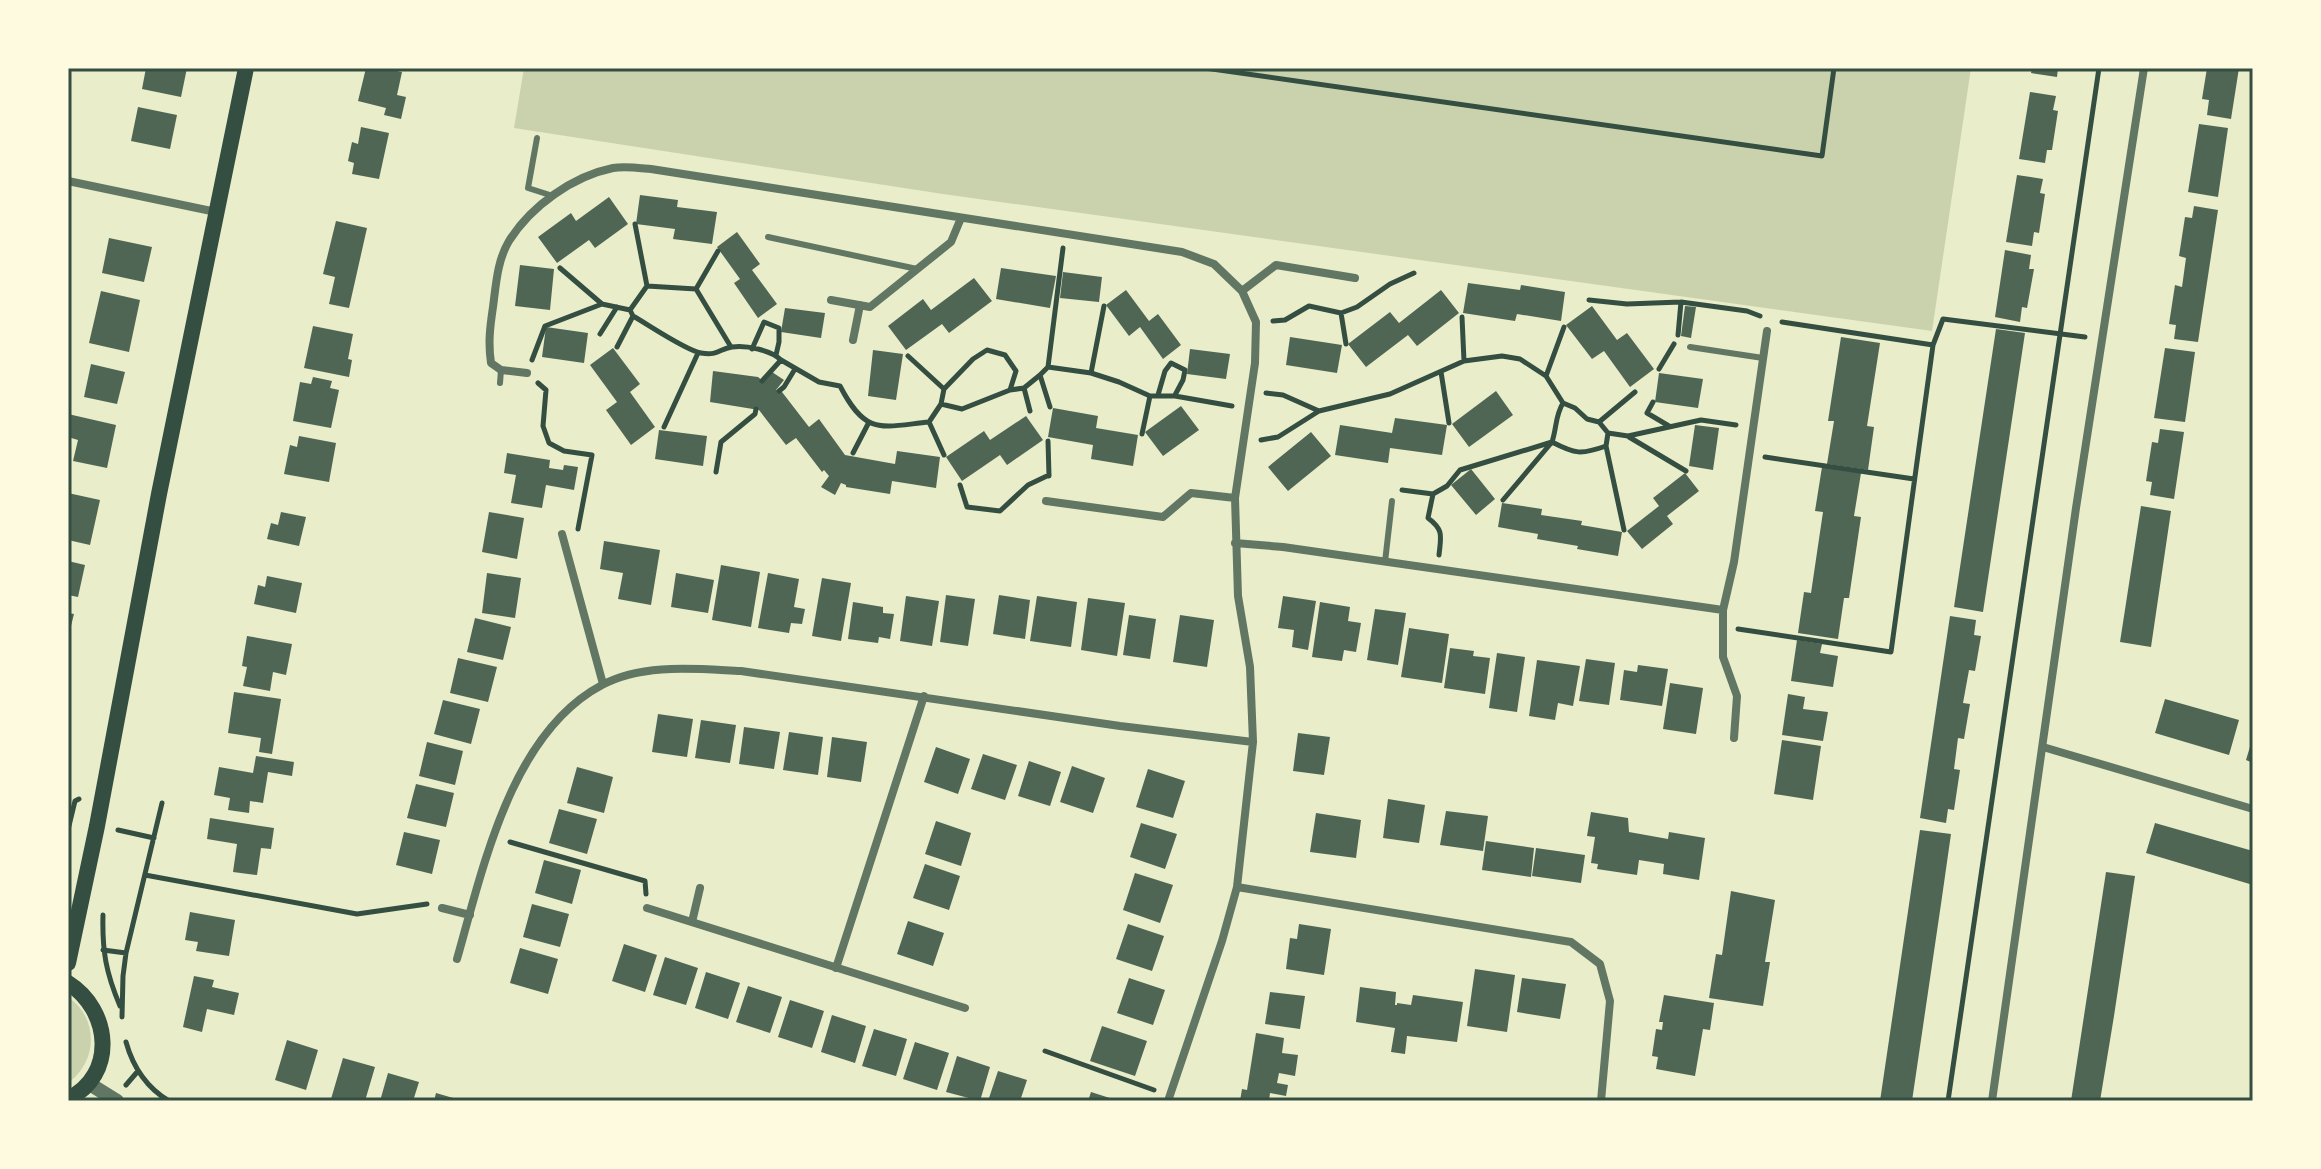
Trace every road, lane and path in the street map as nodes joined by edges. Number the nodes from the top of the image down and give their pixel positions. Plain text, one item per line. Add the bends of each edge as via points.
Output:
1 (246, 68) edge
2 (1205, 68) edge
3 (1834, 68) edge
4 (2099, 68) edge
5 (2144, 68) edge
6 (537, 138) dead end
7 (68, 181) edge
8 (553, 196) junction
9 (216, 212) junction
10 (961, 218) junction
11 (635, 224) dead end
12 (1065, 234) junction
13 (768, 237) dead end
14 (718, 251) dead end
15 (560, 268) dead end
16 (917, 269) junction
17 (1414, 273) dead end
18 (1355, 278) dead end
19 (647, 286) junction
20 (696, 289) junction
21 (1242, 291) junction
22 (831, 300) dead end
23 (1589, 300) dead end
24 (1681, 302) junction
25 (602, 304) junction
26 (860, 305) junction
27 (1104, 306) dead end
28 (617, 307) junction
29 (632, 313) junction
30 (1341, 313) junction
31 (1462, 317) dead end
32 (1256, 322) junction
33 (1564, 327) dead end
34 (1767, 331) dead end
35 (600, 334) dead end
36 (2060, 334) junction
37 (2102, 339) junction
38 (853, 340) dead end
39 (1346, 344) dead end
40 (1933, 345) junction
41 (617, 347) dead end
42 (731, 347) junction
43 (1690, 347) dead end
44 (752, 349) junction
45 (698, 353) junction
46 (908, 356) dead end
47 (778, 358) junction
48 (1763, 358) junction
49 (1464, 361) junction
50 (1048, 367) junction
51 (795, 369) junction
52 (1659, 369) dead end
53 (501, 370) junction
54 (1441, 372) junction
55 (527, 373) junction
56 (1091, 373) junction
57 (1040, 375) junction
58 (1546, 376) junction
59 (762, 381) dead end
60 (500, 383) dead end
61 (1024, 388) junction
62 (944, 389) junction
63 (1010, 390) junction
64 (779, 391) dead end
65 (1251, 391) junction
66 (1635, 392) dead end
67 (1158, 395) junction
68 (1150, 396) junction
69 (1175, 396) junction
70 (1653, 402) dead end
71 (1563, 403) junction
72 (941, 404) junction
73 (1050, 407) dead end
74 (756, 409) dead end
75 (1249, 409) junction
76 (1030, 411) dead end
77 (1319, 411) junction
78 (929, 422) junction
79 (1599, 422) junction
80 (1449, 423) dead end
81 (868, 424) junction
82 (664, 427) dead end
83 (1670, 427) junction
84 (1753, 428) junction
85 (1608, 433) junction
86 (1142, 434) dead end
87 (1628, 436) junction
88 (1048, 441) dead end
89 (1244, 442) junction
90 (1552, 442) junction
91 (1606, 446) junction
92 (853, 453) dead end
93 (944, 455) dead end
94 (1749, 455) junction
95 (1686, 471) dead end
96 (716, 472) dead end
97 (1049, 475) junction
98 (1914, 479) junction
99 (960, 485) dead end
100 (1400, 489) dead end
101 (1433, 494) junction
102 (1235, 498) junction
103 (1503, 500) dead end
104 (1046, 501) joint
105 (1392, 501) dead end
106 (1624, 530) dead end
107 (562, 534) joint
108 (1235, 543) junction
109 (1385, 562) junction
110 (1437, 570) junction
111 (1723, 610) junction
112 (1723, 626) junction
113 (603, 684) junction
114 (924, 696) junction
115 (1734, 738) dead end
116 (1253, 742) junction
117 (2043, 747) junction
118 (162, 803) dead end
119 (2253, 809) edge
120 (70, 820) dead end
121 (68, 830) edge
122 (493, 838) junction
123 (145, 875) junction
124 (1237, 887) junction
125 (700, 888) dead end
126 (103, 907) dead end
127 (442, 908) joint
128 (647, 908) joint
129 (470, 915) junction
130 (692, 922) junction
131 (103, 950) junction
132 (126, 953) junction
133 (457, 959) dead end
134 (68, 963) edge
135 (836, 968) junction
136 (68, 983) edge
137 (965, 1008) dead end
138 (121, 1010) junction
139 (122, 1020) dead end
140 (124, 1031) dead end
141 (1045, 1051) dead end
142 (88, 1083) junction
143 (1169, 1098) edge
144 (68, 1099) edge
145 (117, 1101) edge
146 (169, 1101) edge
147 (1601, 1101) edge
148 (1948, 1101) edge
149 (1992, 1101) edge

1 - 9 main road
2 - 3 path via 1822,156
4 - 36 path
5 - 37 street
6 - 8 lane via 528,188
7 - 9 street
8 - 10 street via 586,175 617,167
8 - 53 street via 508,242 498,269 488,344 491,363
9 - 134 main road
10 - 12 street
10 - 16 street via 951,242
11 - 19 path
12 - 21 street via 1182,252 1214,264
12 - 50 path
13 - 16 lane
14 - 20 path
15 - 25 path
16 - 26 street via 870,307
17 - 30 path
18 - 21 street via 1276,265
19 - 20 path
19 - 29 path
20 - 42 path
21 - 32 street
22 - 26 street
23 - 24 path
24 - 40 path
24 - 52 path via 1677,338
25 - 28 path
25 - 55 path via 545,326
26 - 38 street
27 - 56 path
28 - 29 path
28 - 35 path
29 - 41 path
29 - 45 path
30 - 32 path via 1309,306 1285,320
30 - 39 path
31 - 49 path
32 - 65 street
33 - 58 path
34 - 48 street
36 - 37 path
36 - 40 path via 1943,319
36 - 148 path
37 - 117 street
40 - 98 path
42 - 44 path
42 - 45 path via 718,354
43 - 48 lane
44 - 47 path
44 - 47 path via 764,322 779,328
45 - 82 path
46 - 62 path
47 - 51 path
47 - 59 path
48 - 84 street
49 - 54 path
49 - 58 path via 1520,359
50 - 56 path
50 - 57 path
51 - 64 path
51 - 81 path via 840,386
53 - 55 street
53 - 60 lane
54 - 77 path via 1390,394
54 - 80 path
55 - 107 path via 546,390 543,426 549,443 592,455 580,529
56 - 68 path
57 - 61 path
57 - 73 path
58 - 71 path
61 - 63 path
61 - 76 path
62 - 63 path via 987,350 1005,355 1016,371
62 - 72 path
63 - 72 path via 962,409
65 - 75 street
65 - 77 path via 1283,395
66 - 79 path
67 - 68 path
67 - 69 path
67 - 69 path via 1171,363 1185,370
68 - 86 path
69 - 75 path
70 - 83 path via 1647,413
71 - 79 path
71 - 90 path
72 - 78 path
74 - 96 path via 721,442
75 - 89 street
77 - 89 path via 1278,437
78 - 81 path
78 - 93 path
79 - 85 path
81 - 92 path
83 - 84 path via 1701,420
83 - 87 path
84 - 94 street
85 - 87 path
85 - 91 path
87 - 95 path
88 - 97 path
89 - 102 street
90 - 91 path via 1572,452
90 - 101 path via 1460,470
90 - 103 path
91 - 106 path
94 - 98 path
94 - 111 street
97 - 99 path via 1028,485 1000,511 967,507
97 - 104 path
98 - 112 path via 1891,652
100 - 101 path
101 - 110 path via 1428,518 1441,534
102 - 104 street via 1191,493 1163,517
102 - 108 street
105 - 109 lane
107 - 113 street
108 - 109 street
108 - 116 street
109 - 110 street
110 - 111 street
111 - 112 street
112 - 115 street via 1723,657 1737,696
113 - 114 street via 636,673 685,668
113 - 122 street via 569,707 540,741
114 - 116 street
114 - 135 street
116 - 124 street
117 - 119 street
117 - 149 street
118 - 123 path
120 - 121 path
122 - 128 path via 645,881
122 - 129 street
123 - 127 path via 357,914 424,904
123 - 132 path
124 - 143 street
124 - 147 street via 1571,942 1600,964 1610,1001
125 - 130 street
126 - 131 path
127 - 129 street
128 - 130 street
129 - 133 street
130 - 135 street
131 - 132 path
131 - 138 path
132 - 138 path
135 - 137 street
136 - 142 main road via 91,1003 102,1030 100,1059
138 - 139 path
140 - 146 path via 138,1071
141 - 143 path
142 - 144 main road
142 - 145 street

